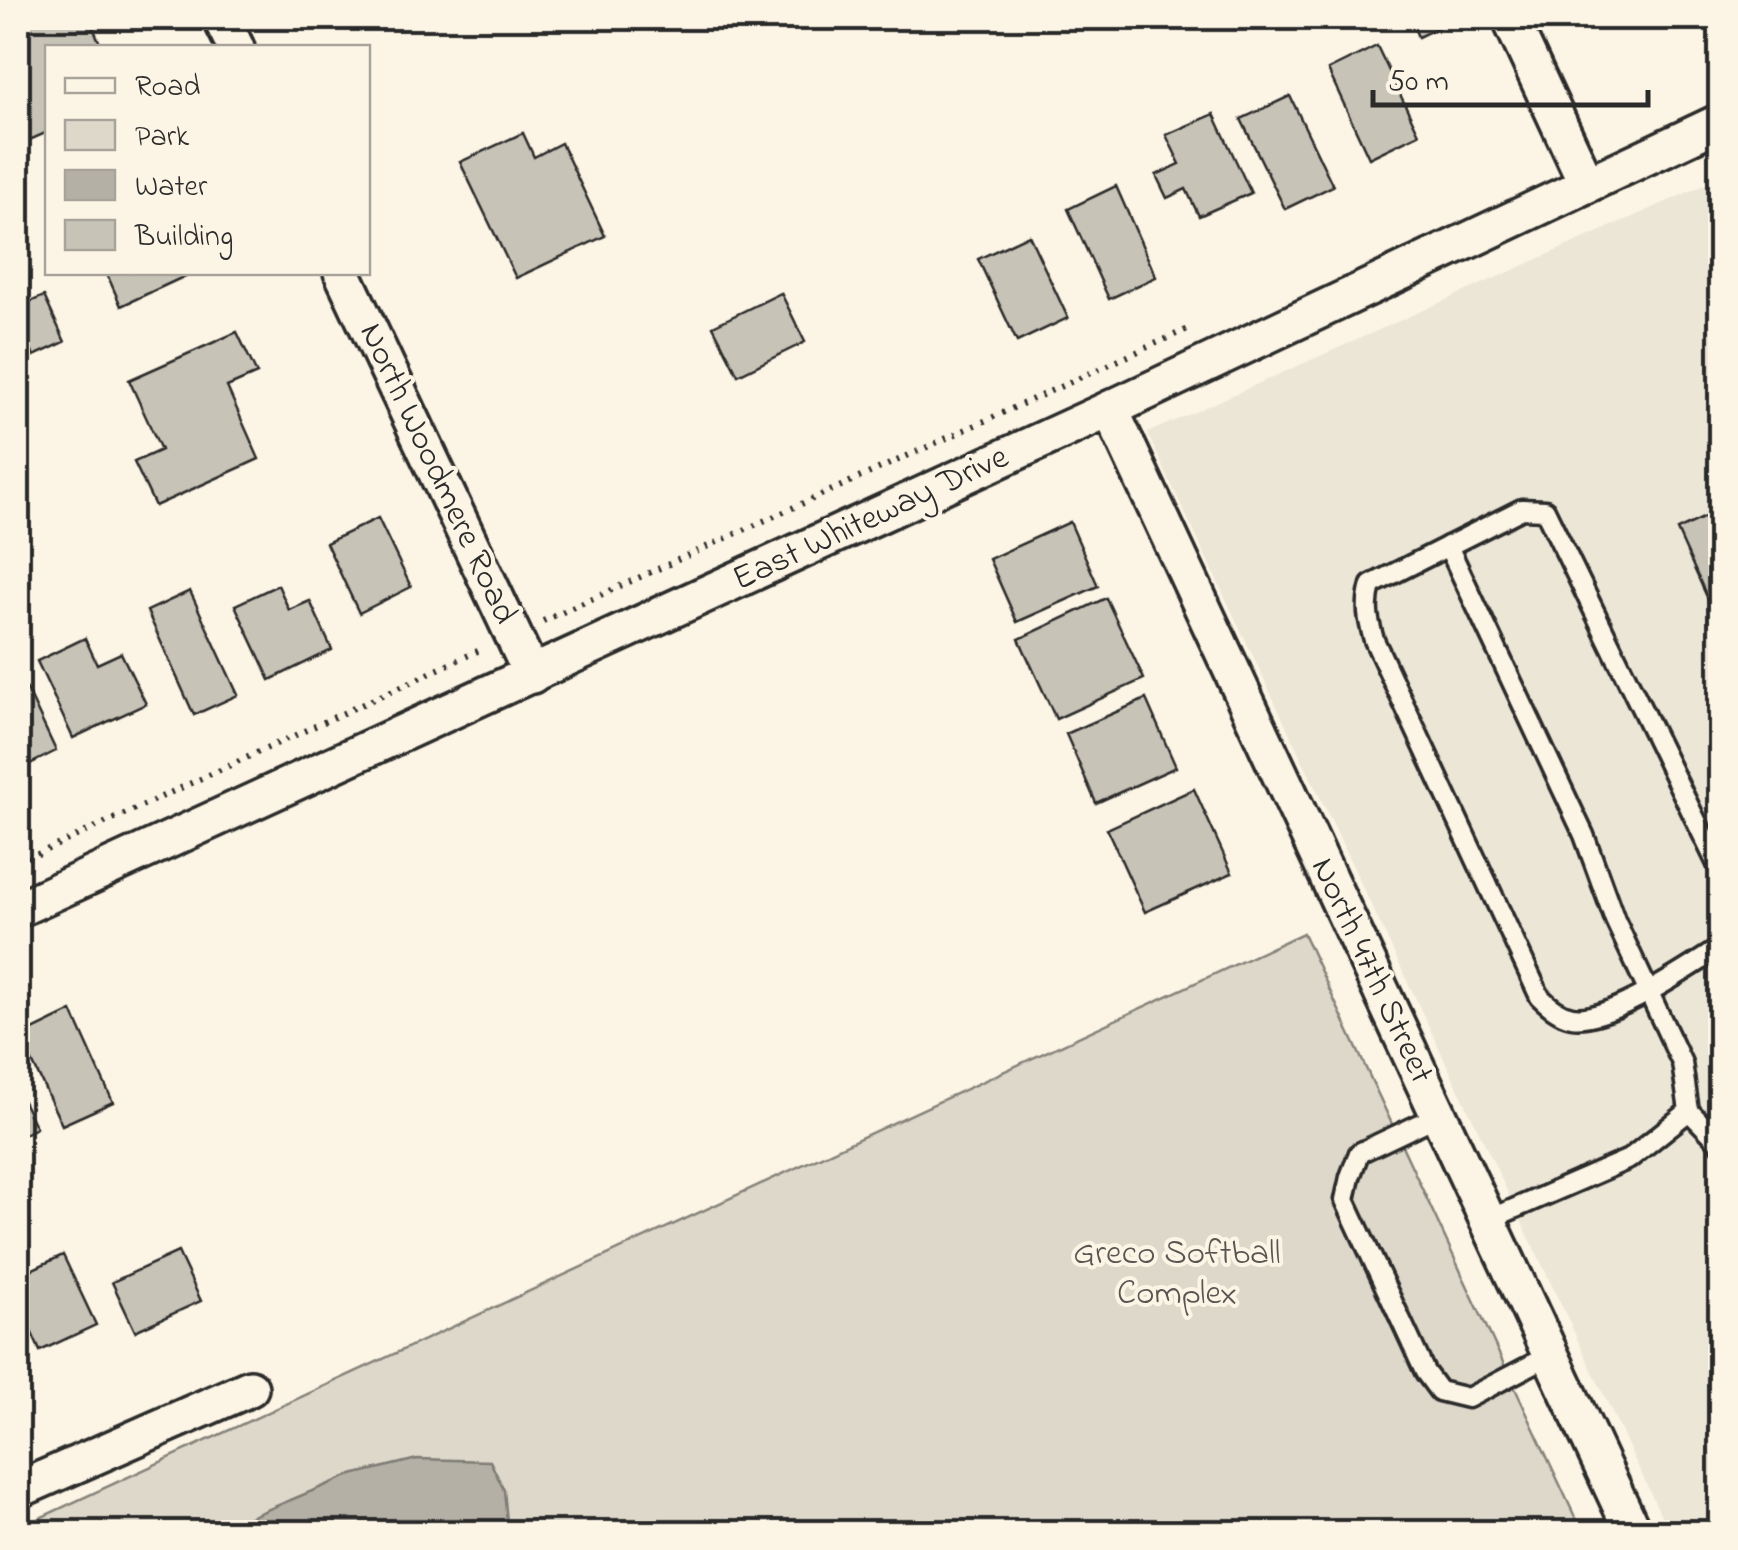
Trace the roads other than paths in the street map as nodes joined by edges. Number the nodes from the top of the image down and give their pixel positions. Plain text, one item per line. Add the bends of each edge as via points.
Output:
1 (222, 18) edge
2 (1510, 18) edge
3 (235, 45) edge
4 (1720, 122) edge
5 (1587, 184) junction
6 (343, 275) edge
7 (1110, 410) junction
8 (1448, 546) junction
9 (532, 675) junction
10 (1720, 870) edge
11 (18, 909) edge
12 (1720, 948) edge
13 (1648, 991) junction
14 (1689, 1112) junction
15 (1439, 1115) junction
16 (1720, 1143) edge
17 (1488, 1220) junction
18 (1550, 1355) junction
19 (250, 1388) dead end
20 (18, 1490) edge
21 (1633, 1532) edge

1 - 3 street
2 - 5 street
4 - 5 street, East Whiteway Drive
5 - 7 street, East Whiteway Drive
6 - 9 street, North Woodmere Road
7 - 9 street, East Whiteway Drive
7 - 15 street, North 47th Street
8 - 10 lane via 1522,509 1545,510
8 - 13 lane via 1584,836
8 - 13 lane via 1371,586 1366,600 1374,640 1540,997 1571,1017 1597,1016
9 - 11 street, East Whiteway Drive
12 - 13 lane
13 - 14 lane via 1682,1063
14 - 16 lane
14 - 17 lane via 1630,1160
15 - 17 street, North 47th Street
15 - 18 lane via 1358,1153 1345,1200 1439,1391 1468,1398
17 - 18 street, North 47th Street
18 - 21 street, North 47th Street
19 - 20 street

